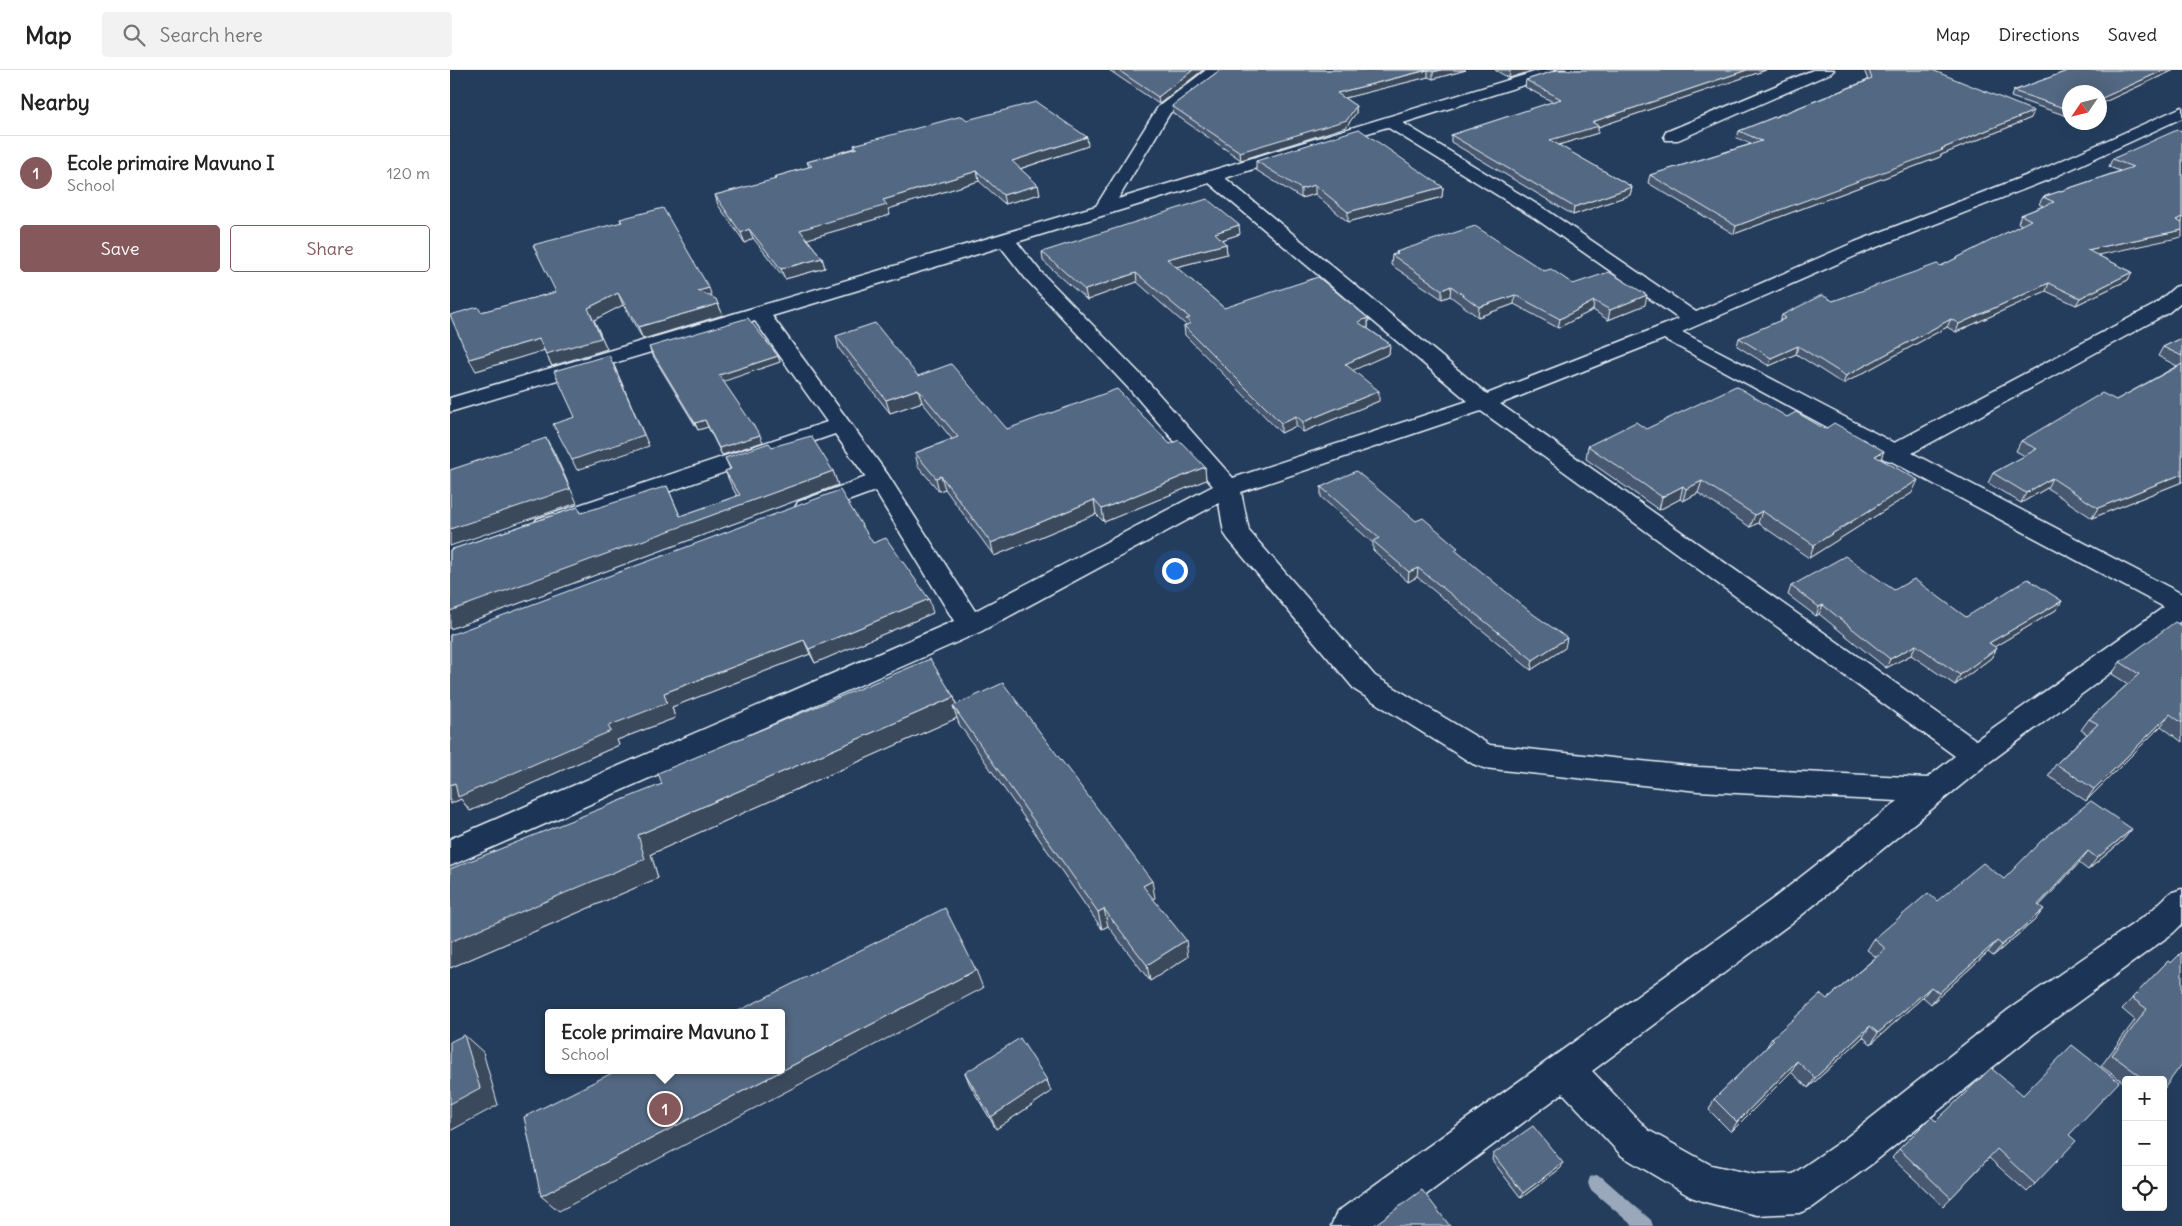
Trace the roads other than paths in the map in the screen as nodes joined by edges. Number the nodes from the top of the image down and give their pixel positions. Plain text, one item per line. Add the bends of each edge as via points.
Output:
1 (1218, 70) edge
2 (1556, 70) edge
3 (1826, 70) edge
4 (2182, 112) edge
5 (1390, 122) junction
6 (1672, 136) dead end
7 (1212, 176) junction
8 (1104, 208) junction
9 (1006, 240) junction
10 (2182, 291) edge
11 (760, 313) junction
12 (1694, 320) junction
13 (1664, 331) junction
14 (1484, 403) junction
15 (450, 405) edge
16 (839, 425) junction
17 (1892, 454) junction
18 (880, 480) junction
19 (1228, 488) junction
20 (786, 515) edge
21 (523, 533) edge
22 (2182, 606) edge
23 (970, 625) junction
24 (1976, 756) junction
25 (1931, 790) junction
26 (450, 853) edge
27 (2182, 903) edge
28 (1566, 1070) junction
29 (1351, 1226) edge

1 - 8 street via 1164,110
2 - 5 street
3 - 6 street
4 - 12 street via 2044,175 1862,246
5 - 7 street
5 - 12 street via 1542,215
7 - 8 street
7 - 14 street
8 - 9 street
9 - 11 street
9 - 19 street via 1033,275 1140,387
10 - 17 street via 2161,309
11 - 15 street
11 - 16 street
12 - 13 street
13 - 14 street
13 - 17 street
14 - 19 street
14 - 24 street
16 - 18 street
16 - 21 street
17 - 22 street
18 - 20 street
18 - 23 street
19 - 23 street
19 - 25 street via 1237,533 1366,682 1484,756 1698,779
22 - 24 street
23 - 26 street
24 - 25 street
25 - 28 street via 1786,908
27 - 28 street via 2161,923 2021,1022 1860,1150 1800,1193 1757,1195 1705,1183 1635,1143
28 - 29 street

